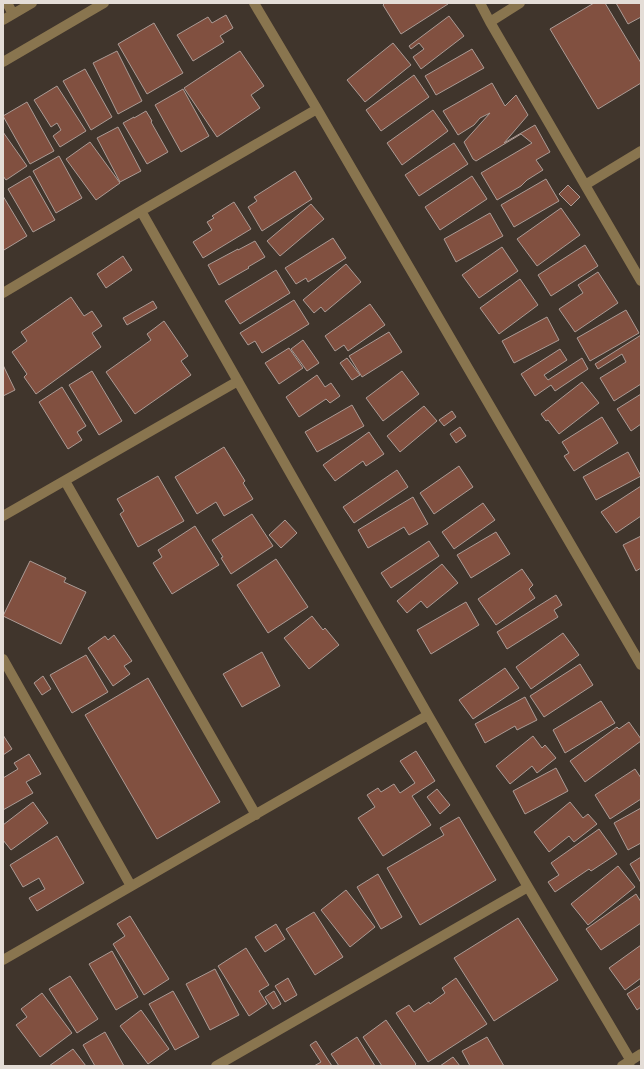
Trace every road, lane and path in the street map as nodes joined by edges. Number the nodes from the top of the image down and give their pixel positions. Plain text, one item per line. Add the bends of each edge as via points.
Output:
1 (7, 3) edge
2 (32, 3) edge
3 (104, 3) edge
4 (254, 3) edge
5 (480, 3) edge
6 (520, 3) edge
7 (13, 14) junction
8 (3, 20) edge
9 (490, 22) junction
10 (3, 62) edge
11 (317, 109) junction
12 (641, 151) edge
13 (585, 185) junction
14 (142, 211) junction
15 (641, 281) edge
16 (3, 293) edge
17 (238, 381) junction
18 (64, 481) junction
19 (3, 516) edge
20 (3, 658) edge
21 (641, 665) edge
22 (428, 715) junction
23 (256, 815) junction
24 (132, 886) junction
25 (528, 887) junction
26 (3, 960) edge
27 (641, 1054) edge
28 (631, 1061) junction
29 (216, 1066) edge
30 (622, 1066) edge

1 - 7 street
2 - 7 street
3 - 10 street
4 - 11 street
5 - 9 street
6 - 9 street
7 - 8 street
9 - 13 street
11 - 14 street
11 - 21 street
12 - 13 street
13 - 15 street
14 - 16 street
14 - 17 street
17 - 18 street
17 - 22 street
18 - 19 street
18 - 23 street
20 - 24 street
22 - 23 street
22 - 25 street
23 - 24 street
24 - 26 street
25 - 28 street
25 - 29 street
27 - 28 street
28 - 30 street

